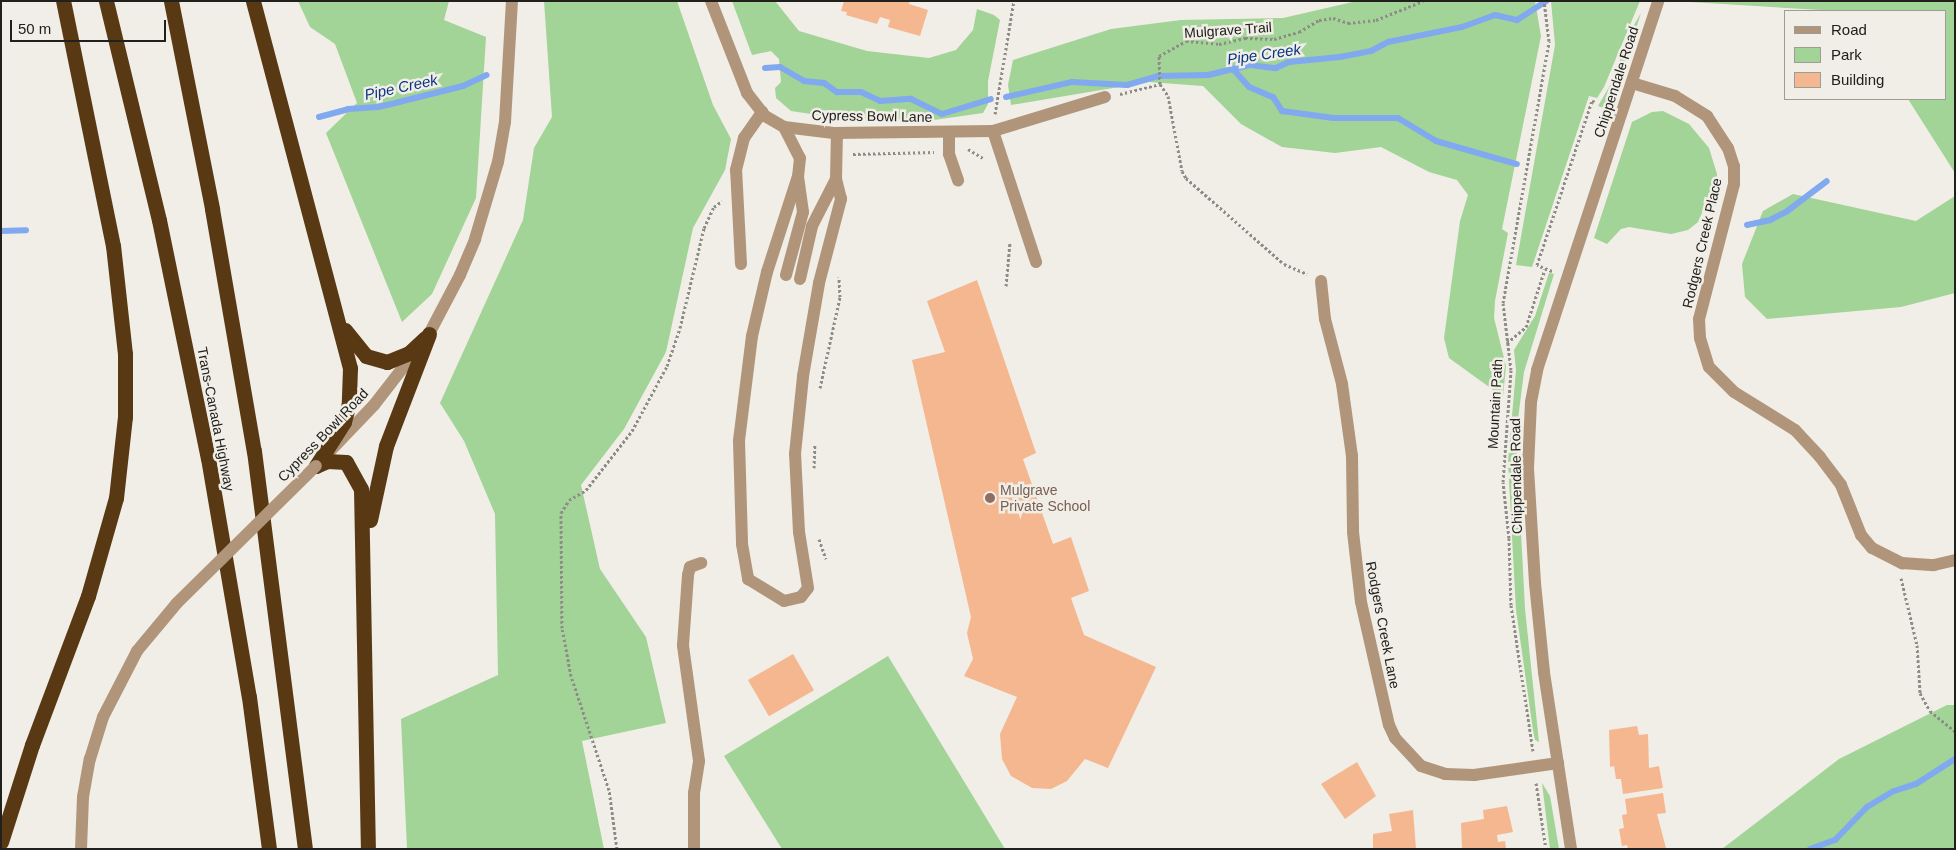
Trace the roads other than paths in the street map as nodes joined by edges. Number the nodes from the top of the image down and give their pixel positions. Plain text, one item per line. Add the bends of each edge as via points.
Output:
1 (63, 1) edge
2 (106, 1) edge
3 (171, 1) edge
4 (253, 1) edge
5 (512, 1) edge
6 (712, 1) edge
7 (1658, 1) edge
8 (1632, 83) junction
9 (1105, 97) road end
10 (762, 112) junction
11 (784, 127) junction
12 (993, 131) junction
13 (949, 132) junction
14 (837, 133) junction
15 (798, 176) junction
16 (836, 179) junction
17 (958, 180) dead end
18 (1036, 262) dead end
19 (741, 264) dead end
20 (786, 274) dead end
21 (800, 279) dead end
22 (1321, 280) road end
23 (339, 317) junction
24 (429, 334) junction
25 (316, 466) junction
26 (1955, 560) edge
27 (702, 563) dead end
28 (363, 571) junction
29 (1558, 763) junction
30 (1, 842) edge
31 (81, 849) edge
32 (269, 849) edge
33 (305, 849) edge
34 (368, 849) edge
35 (694, 849) edge
36 (1571, 849) edge

1 - 30 highway via 115,254 125,354 125,417 116,498 88,596 32,745
2 - 32 highway, Trans-Canada Highway via 158,220 208,458 249,697
3 - 33 highway via 212,209 254,451
4 - 23 highway
5 - 24 street, Cypress Bowl Road via 510,77 498,162 475,239 457,282
6 - 10 street, Cypress Bowl Lane via 746,93
7 - 8 street, Chippendale Road
8 - 26 street, Rodgers Creek Place via 1674,96 1707,116 1728,148 1734,166 1734,184 1699,319 1700,338 1709,367 1734,392 1795,430 1841,486 1861,535 1878,553 1902,564 1934,566
8 - 29 street, Chippendale Road via 1536,370 1531,402 1528,468 1535,584
9 - 12 street, Cypress Bowl Lane
10 - 11 street, Cypress Bowl Lane
10 - 19 street via 738,153
11 - 14 street, Cypress Bowl Lane
11 - 15 street via 800,158
12 - 13 street, Cypress Bowl Lane
12 - 18 street
13 - 14 street, Cypress Bowl Lane
13 - 17 street via 949,151
14 - 16 street
15 - 16 street via 767,272 752,336 739,441 741,515 748,579 784,601 801,597 808,588 799,532 795,454 818,283 841,198
15 - 20 street via 802,212
16 - 21 street via 812,226
22 - 29 street, Rodgers Creek Lane via 1325,319 1342,384 1352,456 1353,532 1360,594 1389,725 1395,738 1421,766 1445,774 1474,775
23 - 24 highway via 358,348 376,361 398,359
23 - 25 highway via 350,368 349,403 336,438
24 - 25 street, Cypress Bowl Road via 374,405
24 - 28 highway via 386,446 373,500
25 - 28 highway via 338,460 346,462 356,474 363,504
25 - 31 street, Cypress Bowl Road, bridge via 177,603 137,651 103,717 90,759 83,797
27 - 35 street via 690,567 688,575 682,645 699,754 694,793
28 - 34 highway
29 - 36 street, Chippendale Road

